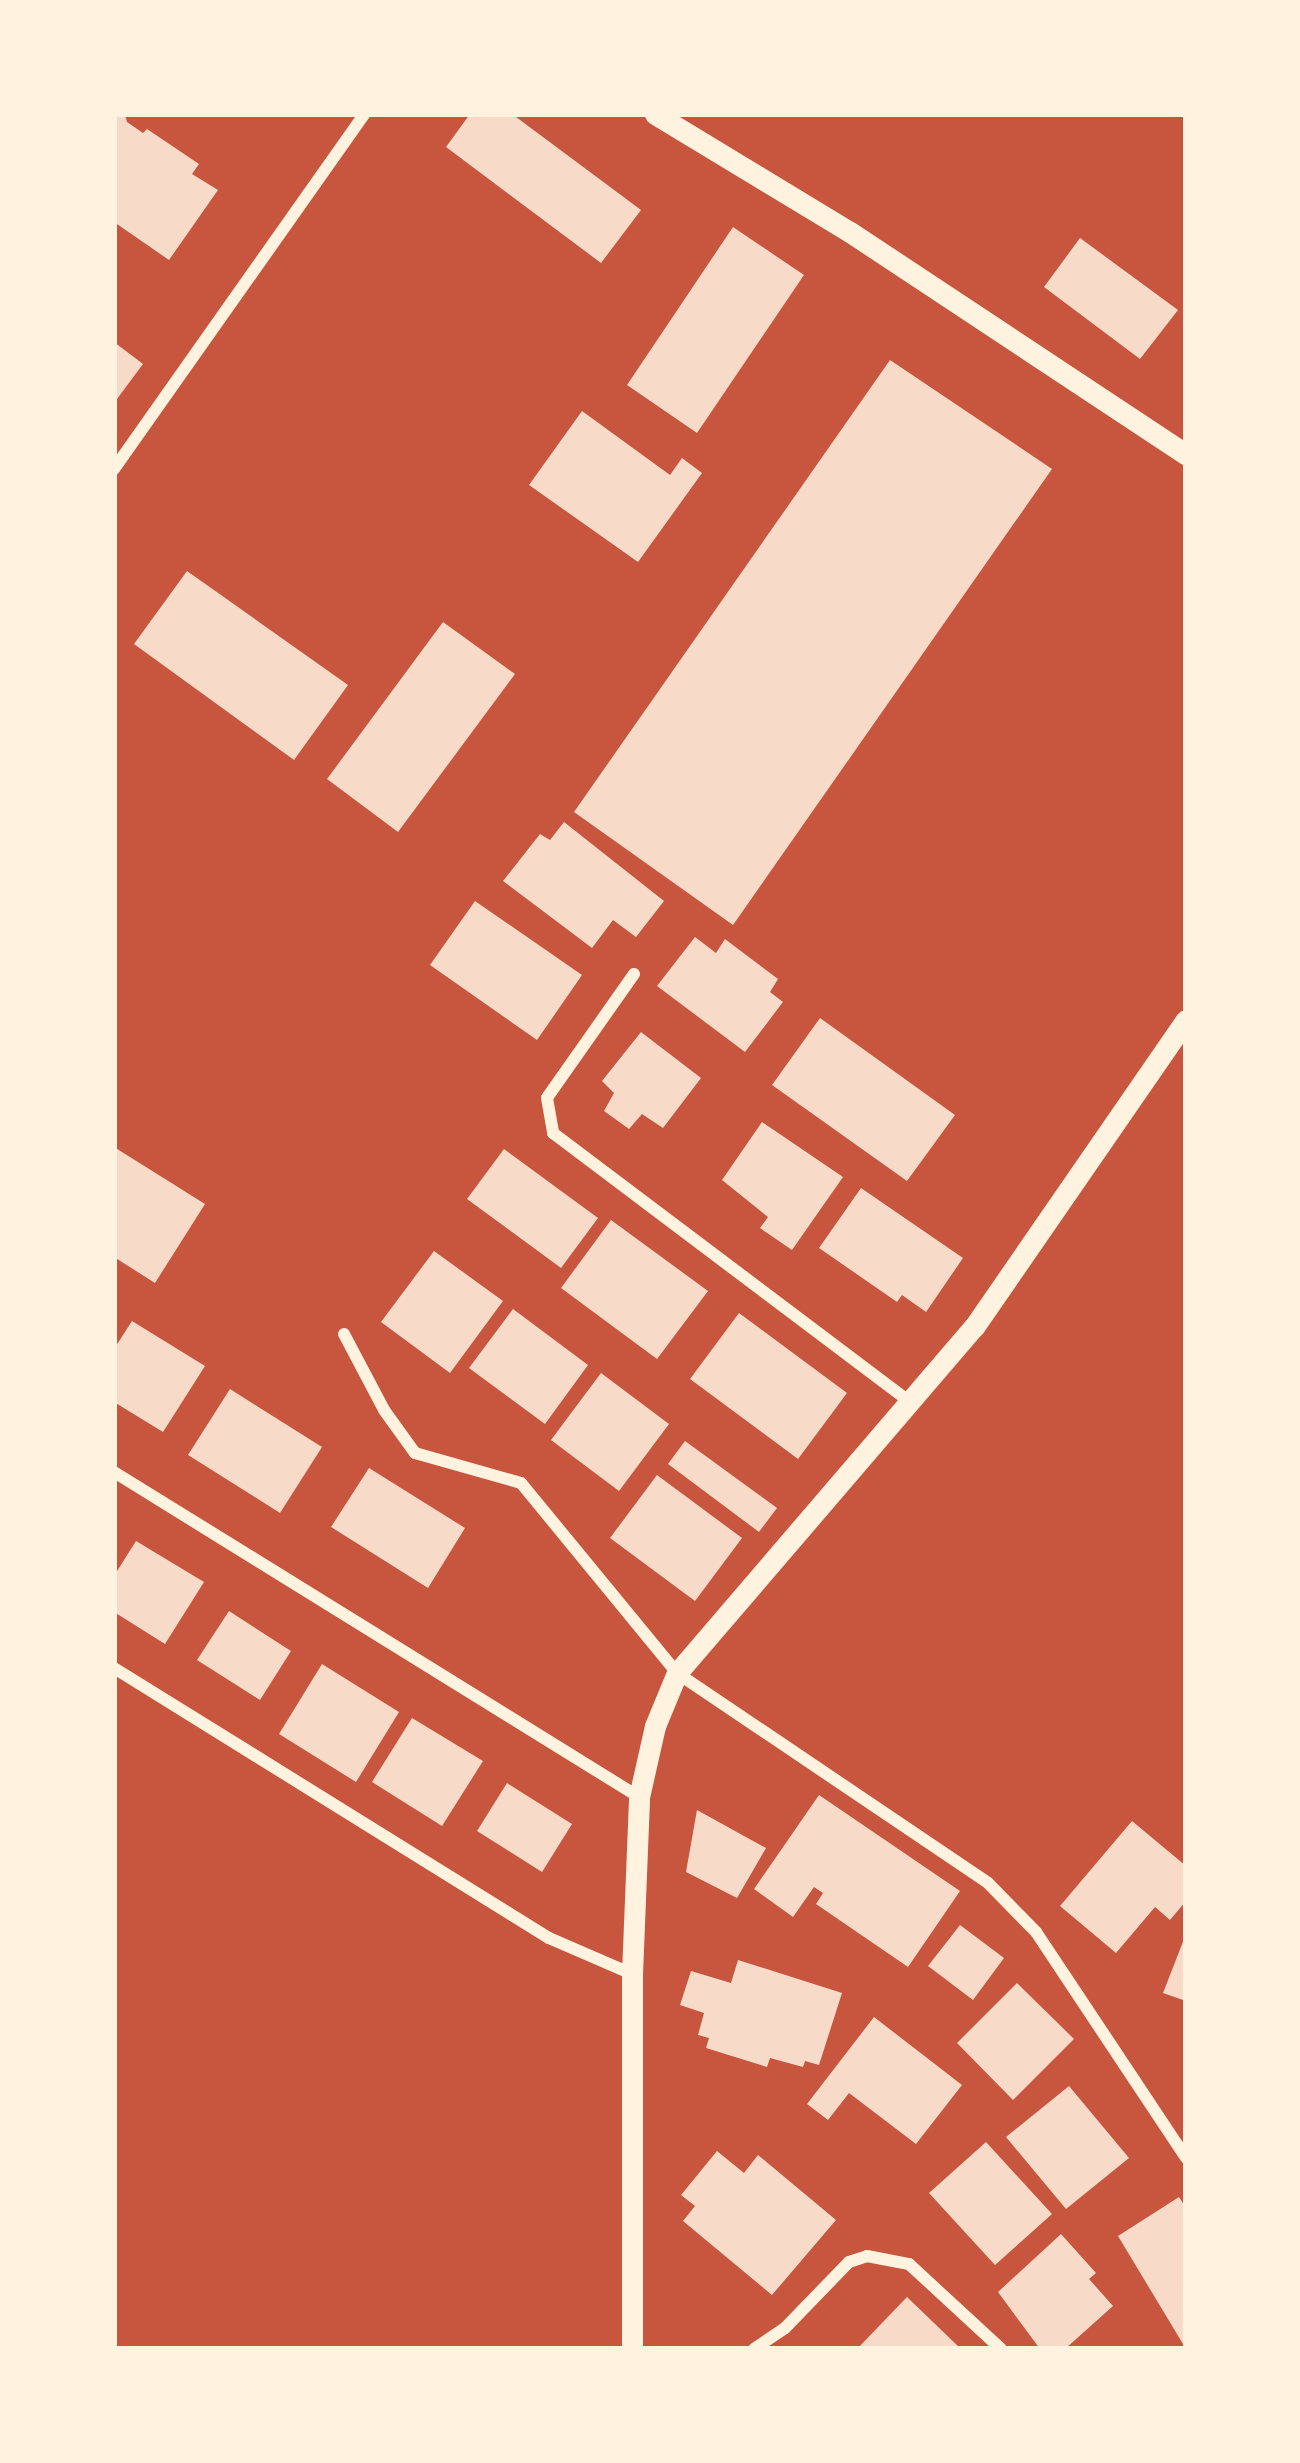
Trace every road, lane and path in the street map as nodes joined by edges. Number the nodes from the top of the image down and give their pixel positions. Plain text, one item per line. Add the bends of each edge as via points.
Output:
1 (364, 114) edge
2 (655, 114) edge
3 (1186, 454) edge
4 (114, 469) edge
5 (634, 974) dead end
6 (1186, 1020) edge
7 (344, 1334) dead end
8 (910, 1402) junction
9 (114, 1472) edge
10 (114, 1668) edge
11 (677, 1673) junction
12 (638, 1797) junction
13 (632, 1975) junction
14 (1186, 2158) edge
15 (632, 2349) edge
16 (754, 2349) edge
17 (1000, 2349) edge

1 - 4 street
2 - 3 street
5 - 8 street via 547,1098 553,1133
6 - 8 street via 974,1327
7 - 11 street via 415,1453 521,1483
8 - 11 street
9 - 12 street
10 - 13 street via 549,1938
11 - 12 street
11 - 14 street via 988,1883 1036,1932
12 - 13 street
13 - 15 street
16 - 17 street via 849,2262 867,2256 909,2264

